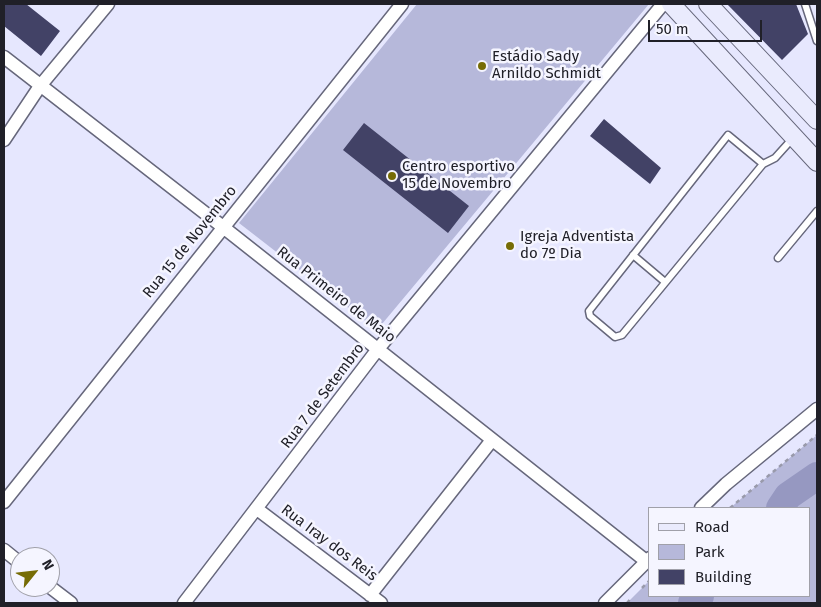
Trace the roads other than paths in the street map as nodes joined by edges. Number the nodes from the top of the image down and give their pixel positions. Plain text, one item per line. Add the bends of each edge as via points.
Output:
1 (108, 4) edge
2 (402, 4) edge
3 (664, 4) edge
4 (671, 4) edge
5 (708, 4) edge
6 (805, 4) edge
7 (817, 41) edge
8 (4, 57) edge
9 (40, 86) junction
10 (817, 120) edge
11 (794, 137) junction
12 (4, 140) edge
13 (817, 145) edge
14 (817, 162) edge
15 (763, 164) junction
16 (817, 211) edge
17 (223, 227) junction
18 (633, 255) junction
19 (778, 258) dead end
20 (665, 282) junction
21 (378, 349) junction
22 (817, 409) edge
23 (492, 440) junction
24 (4, 502) edge
25 (702, 507) edge
26 (257, 509) junction
27 (648, 560) edge
28 (60, 595) edge
29 (370, 595) junction
30 (71, 603) edge
31 (184, 603) edge
32 (381, 603) edge
33 (605, 603) edge

1 - 9 street
2 - 17 street, Rua 15 de Novembro
3 - 21 street, Rua 7 de Setembro
4 - 11 main road
5 - 10 main road
6 - 7 lane
8 - 9 street, Rua Primeiro de Maio
9 - 12 street
9 - 17 street, Rua Primeiro de Maio
11 - 13 main road
11 - 14 main road
11 - 15 lane via 775,158
15 - 18 lane via 728,135
15 - 20 lane
16 - 19 lane
17 - 21 street, Rua Primeiro de Maio
17 - 24 street, Rua 15 de Novembro
18 - 20 lane
18 - 20 lane via 589,311 590,316 615,337 622,335
21 - 23 street, Rua Primeiro de Maio
21 - 26 street, Rua 7 de Setembro
22 - 25 street
23 - 27 street, Rua Primeiro de Maio
23 - 29 street
26 - 29 street, Rua Iray dos Reis
26 - 31 street, Rua 7 de Setembro
27 - 33 street
28 - 30 street
29 - 32 street, Rua Iray dos Reis

